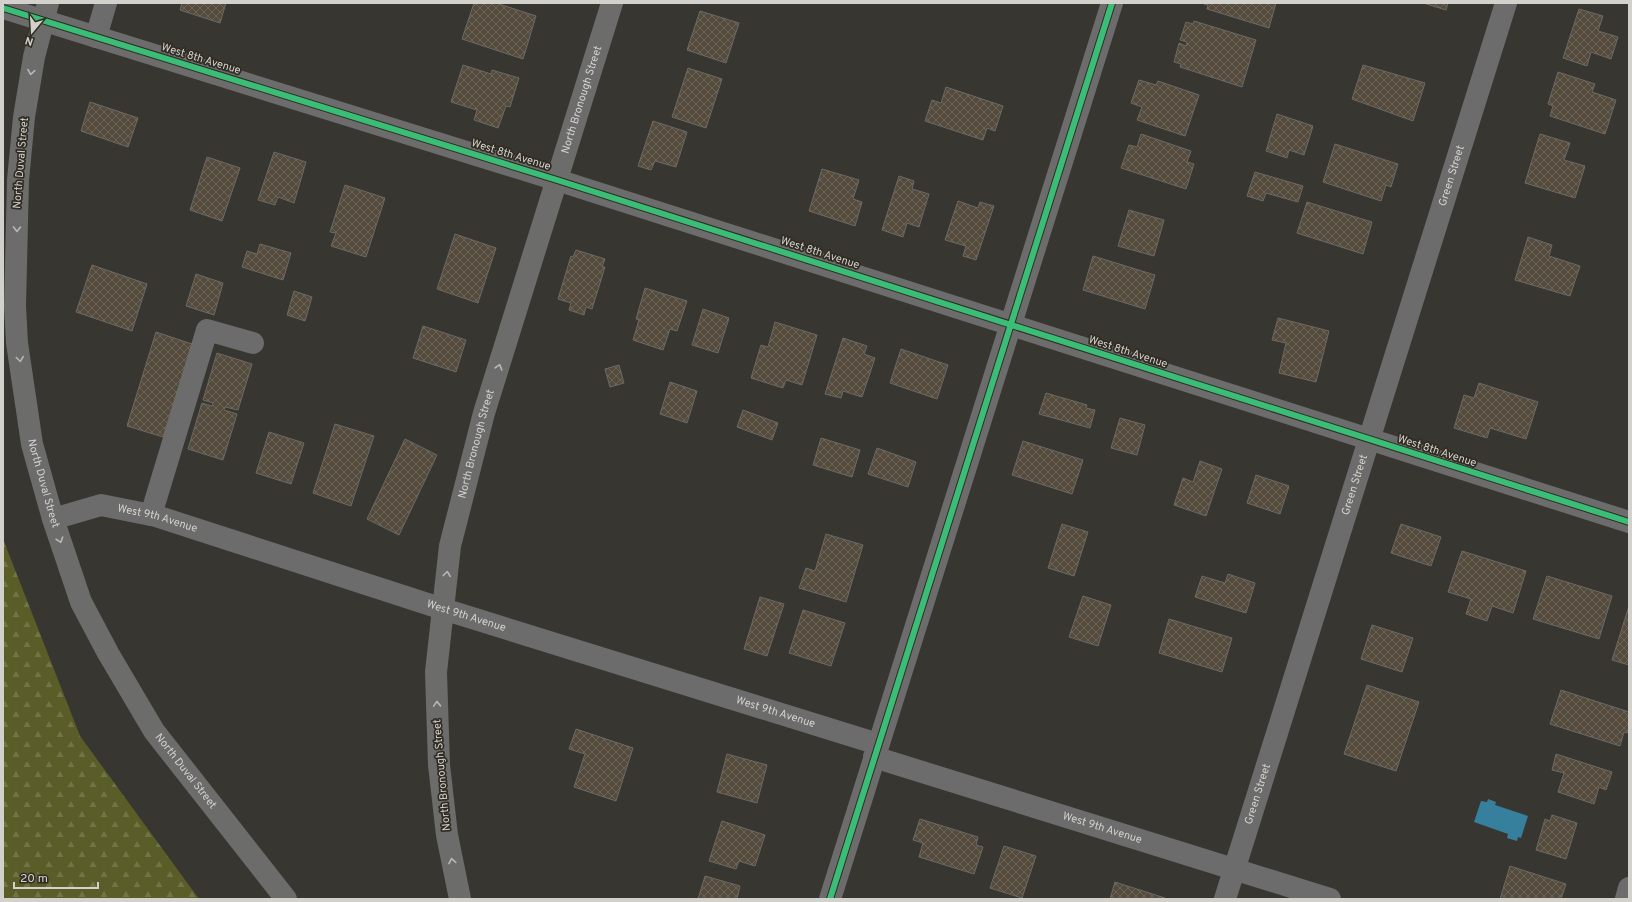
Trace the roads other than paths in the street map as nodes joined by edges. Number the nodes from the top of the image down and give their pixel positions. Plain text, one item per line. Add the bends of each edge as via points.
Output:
1 (106, 3) edge
2 (612, 3) edge
3 (1112, 3) edge
4 (1506, 3) edge
5 (3, 8) edge
6 (45, 12) edge
7 (96, 37) junction
8 (557, 180) junction
9 (1010, 324) junction
10 (254, 343) dead end
11 (1368, 440) junction
12 (150, 515) junction
13 (53, 519) junction
14 (1629, 522) edge
15 (443, 609) junction
16 (876, 751) junction
17 (1234, 869) junction
18 (1629, 888) edge
19 (286, 899) edge
20 (460, 899) edge
21 (830, 899) edge
22 (1225, 899) edge
23 (1330, 899) edge
24 (1626, 899) edge

1 - 7 street
2 - 8 main road, North Bronough Street
3 - 9 street
4 - 11 street, Green Street
5 - 6 street, West 8th Avenue
6 - 7 street, West 8th Avenue
6 -> 13 main road, North Duval Street via 24,117 18,180 15,306 32,444
7 - 8 street, West 8th Avenue
8 - 9 street, West 8th Avenue
15 -> 8 main road, North Bronough Street via 450,546 484,413
9 - 11 street, West 8th Avenue
9 - 16 street
10 - 12 street via 207,330
11 - 14 street, West 8th Avenue
11 - 17 street, Green Street
12 - 13 street, West 9th Avenue via 101,505
12 - 15 street, West 9th Avenue
13 -> 19 main road, North Duval Street via 81,602 108,654 154,730
15 - 16 street, West 9th Avenue
20 -> 15 main road, North Bronough Street via 447,835 439,765 436,672
16 - 17 street, West 9th Avenue
16 - 21 street
17 - 22 street, Green Street
17 - 23 street, West 9th Avenue
18 - 24 street

